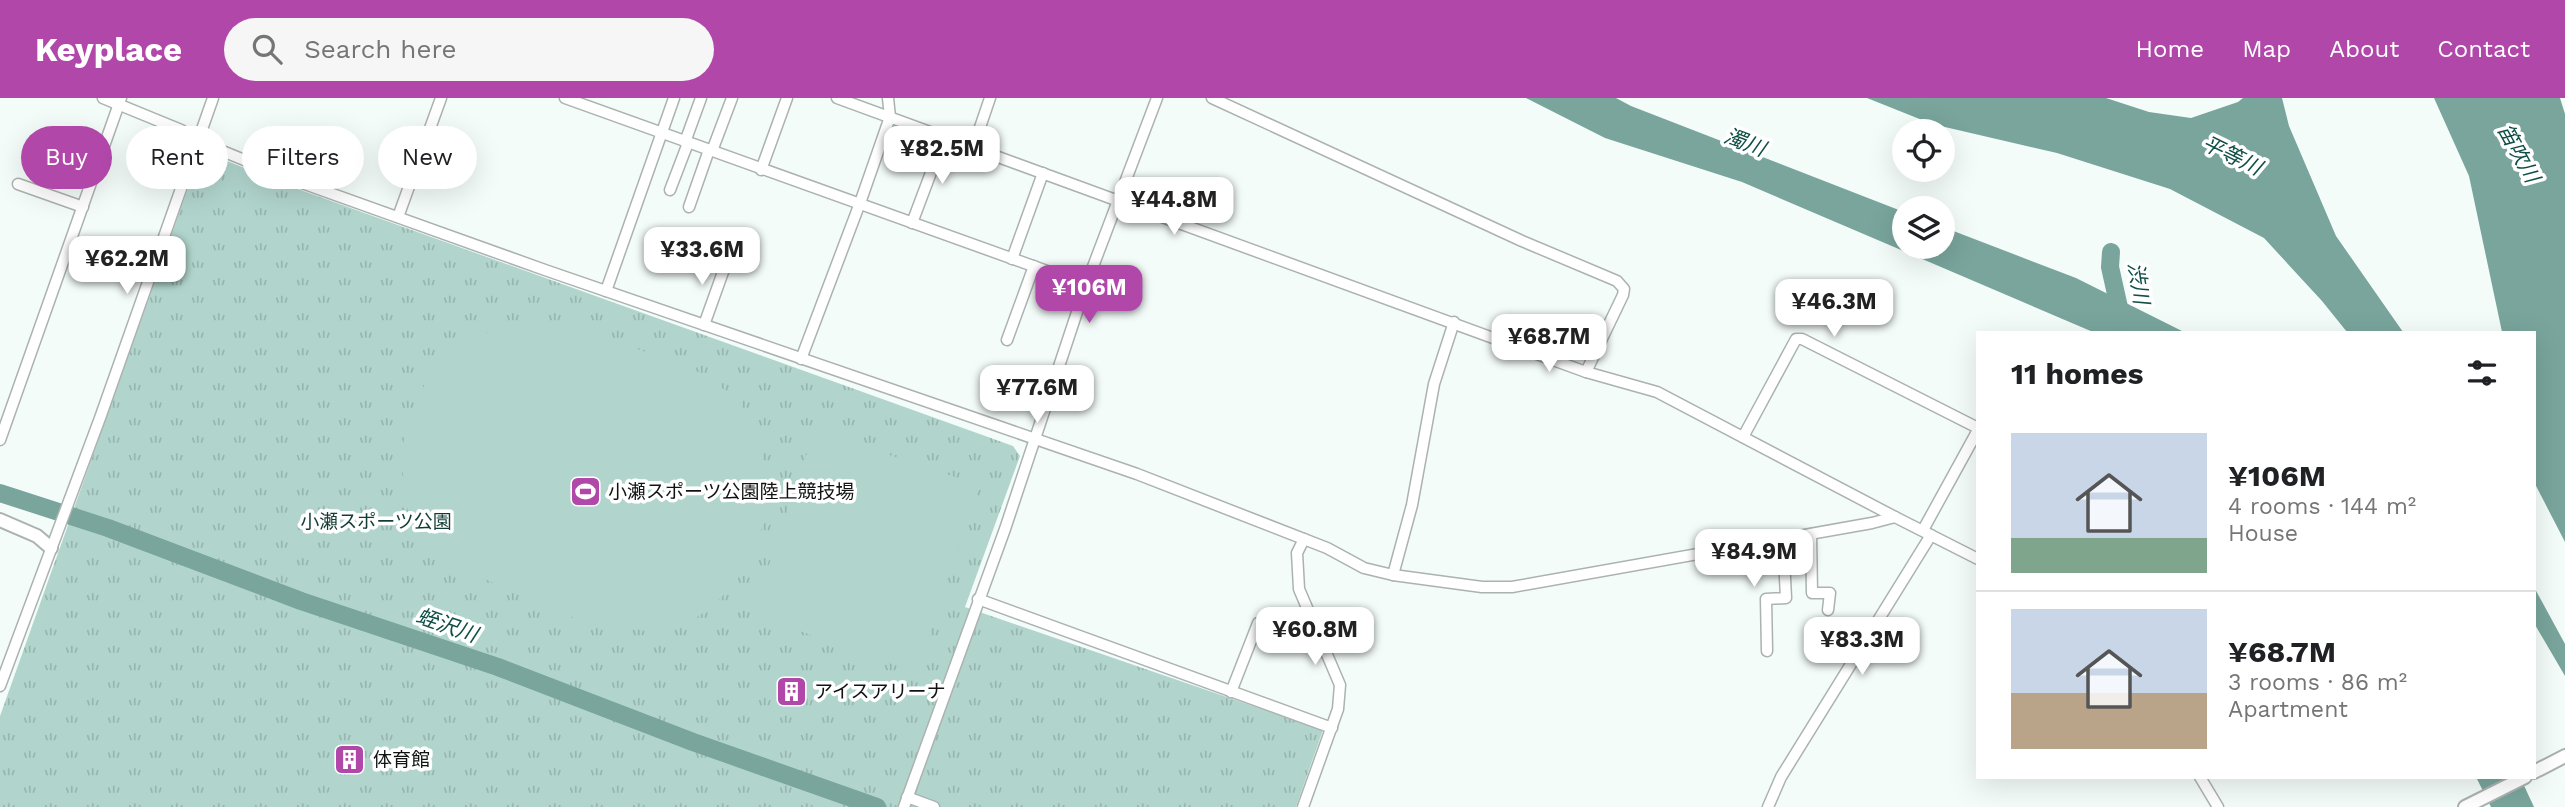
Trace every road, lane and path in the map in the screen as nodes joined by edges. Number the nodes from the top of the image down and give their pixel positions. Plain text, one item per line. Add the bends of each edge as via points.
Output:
1 (103, 98) edge
2 (213, 98) edge
3 (441, 98) edge
4 (565, 98) edge
5 (674, 98) edge
6 (701, 98) edge
7 (732, 98) edge
8 (787, 98) edge
9 (837, 98) edge
10 (888, 98) edge
11 (990, 98) edge
12 (1157, 98) edge
13 (1212, 98) edge
14 (120, 101) edge
15 (587, 102) edge
16 (890, 117) junction
17 (173, 126) edge
18 (203, 126) edge
19 (662, 133) junction
20 (944, 138) junction
21 (687, 142) junction
22 (973, 148) junction
23 (711, 151) junction
24 (228, 153) edge
25 (761, 170) junction
26 (1042, 173) junction
27 (18, 184) dead end
28 (181, 189) edge
29 (670, 190) dead end
30 (1119, 201) junction
31 (860, 203) junction
32 (83, 206) junction
33 (689, 207) dead end
34 (397, 217) junction
35 (912, 223) junction
36 (728, 258) dead end
37 (1012, 259) junction
38 (1034, 266) junction
39 (1086, 285) junction
40 (606, 291) junction
41 (1454, 322) junction
42 (704, 325) junction
43 (1007, 340) dead end
44 (801, 359) junction
45 (1586, 372) junction
46 (1976, 428) edge
47 (1976, 433) edge
48 (1743, 437) junction
49 (0, 440) edge
50 (1035, 440) junction
51 (1895, 517) junction
52 (0, 520) edge
53 (1927, 532) junction
54 (1811, 534) junction
55 (1783, 538) junction
56 (1304, 539) junction
57 (51, 548) junction
58 (1976, 558) edge
59 (1392, 575) junction
60 (978, 599) junction
61 (1828, 610) dead end
62 (1258, 623) dead end
63 (1767, 651) dead end
64 (0, 686) edge
65 (1231, 692) junction
66 (1332, 728) junction
67 (2563, 757) edge
68 (2536, 771) edge
69 (2201, 779) edge
70 (2521, 779) edge
71 (905, 803) edge
72 (934, 807) edge
73 (1303, 807) edge
74 (1768, 807) edge
75 (2218, 807) edge
76 (2465, 807) edge

1 - 14 street
2 - 18 street
3 - 34 street
4 - 15 street
5 - 19 street
6 - 21 street
7 - 23 street
8 - 25 street
9 - 16 street
10 - 16 street
11 - 22 street
12 - 30 street
13 - 45 street via 1617,281 1623,295
14 - 17 street
14 - 32 street
15 - 19 street
16 - 20 street
16 - 31 street
19 - 21 street
19 - 40 street
20 - 22 street
20 - 35 street
21 - 23 street
21 - 29 street
22 - 26 street
23 - 25 street
23 - 33 street
24 - 34 street
25 - 31 street
26 - 30 street
26 - 37 street
27 - 32 street
28 - 57 street
30 - 39 street
30 - 41 street
31 - 35 street
31 - 44 street
32 - 49 street
34 - 40 street
35 - 37 street
36 - 42 street
37 - 38 street
38 - 39 street
38 - 43 street
39 - 50 street
40 - 42 street
41 - 45 street
41 - 59 street via 1434,384 1412,505
42 - 44 street
44 - 50 street
45 - 48 street via 1657,392
46 - 48 street via 1797,339
47 - 53 street
48 - 51 street
50 - 56 street
50 - 60 street
51 - 53 street
51 - 54 street
52 - 57 main road via 37,536
53 - 58 street
53 - 74 street via 1781,777
54 - 55 street
54 - 61 street via 1812,593 1830,593
55 - 59 street via 1512,587
55 - 63 street via 1786,598 1766,599
56 - 59 street via 1364,568
56 - 66 street via 1297,553 1299,589 1340,685
57 - 64 street
60 - 65 street
60 - 71 street
62 - 65 street
65 - 66 street
66 - 73 street
67 - 68 main road
69 - 75 street
70 - 76 main road
71 - 72 street

